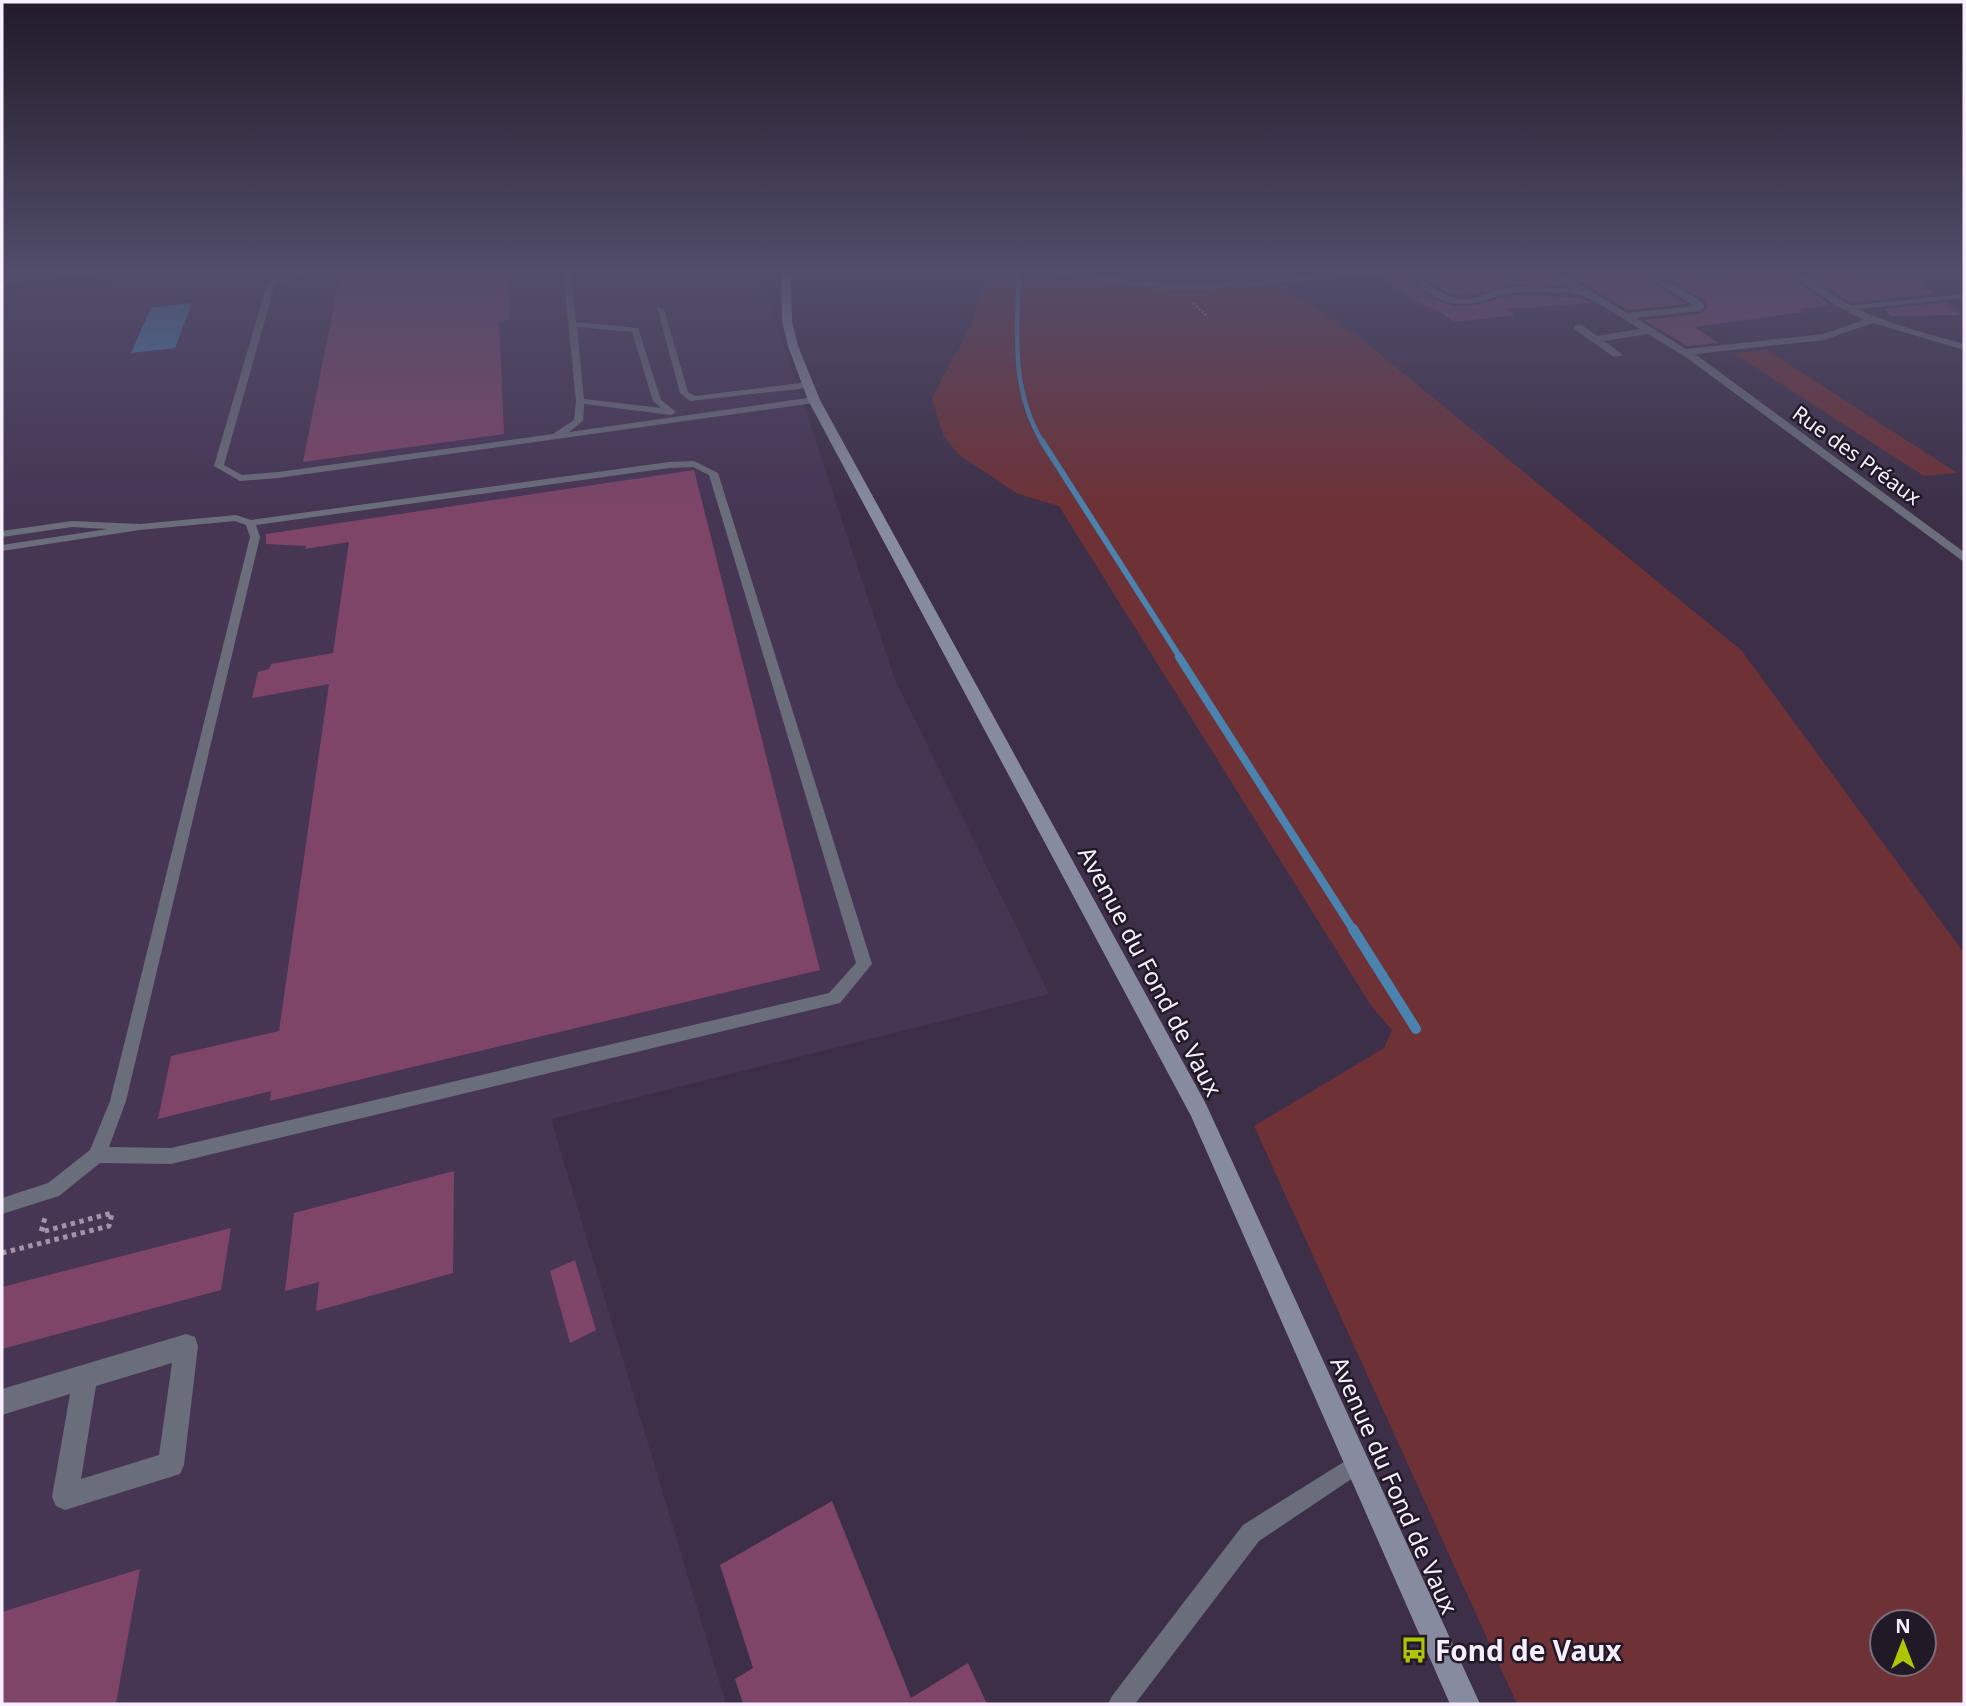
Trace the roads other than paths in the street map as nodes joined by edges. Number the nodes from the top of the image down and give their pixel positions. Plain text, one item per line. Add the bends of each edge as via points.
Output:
1 (252, 351) edge
2 (575, 351) edge
3 (641, 351) edge
4 (672, 351) edge
5 (795, 351) edge
6 (1612, 351) edge
7 (1697, 351) edge
8 (1684, 352) joint
9 (1618, 355) dead end
10 (811, 392) junction
11 (580, 401) junction
12 (671, 412) junction
13 (706, 415) junction
14 (555, 437) junction
15 (250, 523) junction
16 (140, 527) junction
17 (2, 534) edge
18 (2, 548) edge
19 (1964, 558) edge
20 (97, 1155) junction
21 (2, 1206) edge
22 (85, 1378) junction
23 (2, 1402) edge
24 (1358, 1463) junction
25 (1119, 1704) edge
26 (1465, 1704) edge

1 - 14 lane via 219,466 240,478
2 - 11 lane
3 - 12 lane via 657,401
4 - 10 lane via 684,393 694,399
5 - 10 street, Avenue du Fond de Vaux
6 - 9 street
7 - 8 street
8 - 19 street, Rue des Préaux
10 - 13 lane
10 - 24 street, Avenue du Fond de Vaux via 1199,1111
11 - 12 lane
11 - 14 lane via 578,421
12 - 13 lane
13 - 14 lane
15 - 16 lane via 209,518
15 - 20 lane via 255,537 118,1101
15 - 20 lane via 669,465 694,464 713,473 864,964 834,998 171,1156
16 - 17 lane via 72,524
16 - 18 lane
20 - 21 lane via 53,1190
22 - 22 street via 187,1346 172,1465 65,1497
22 - 23 street
24 - 25 lane via 1251,1533
24 - 26 street, Avenue du Fond de Vaux

